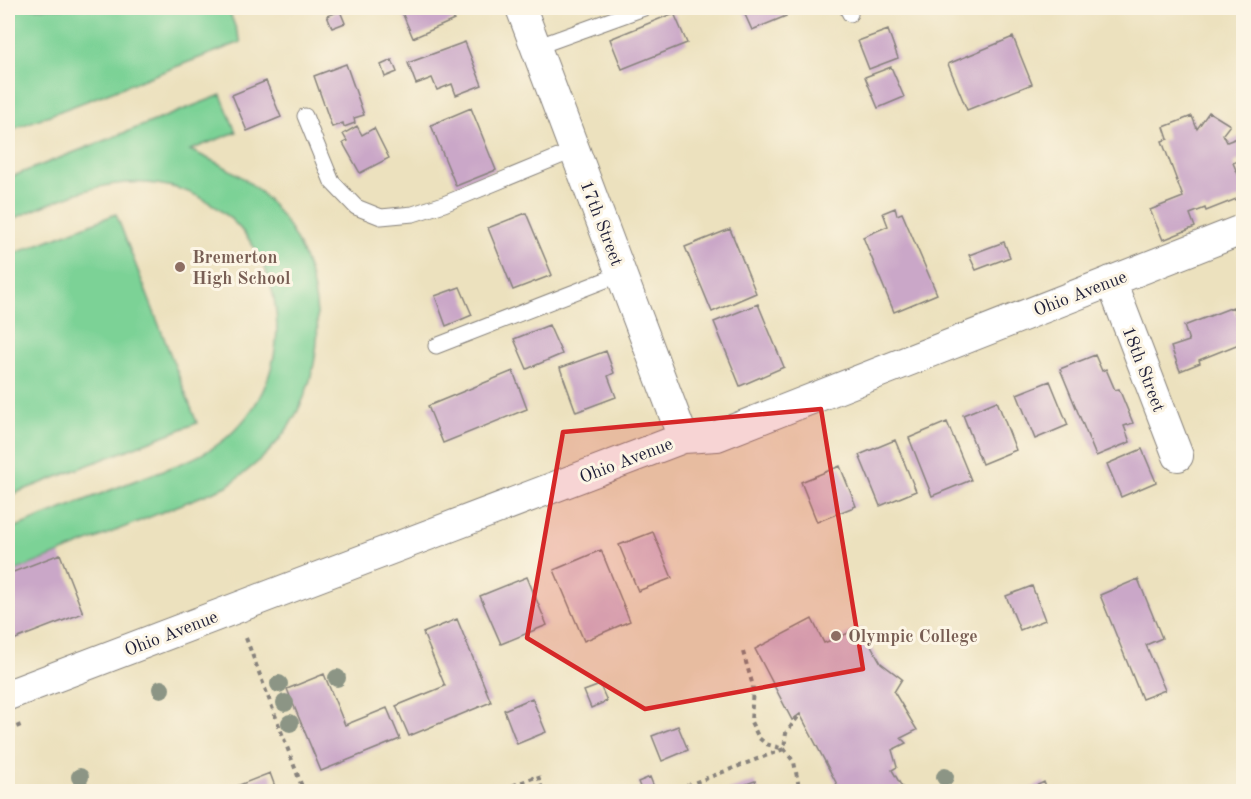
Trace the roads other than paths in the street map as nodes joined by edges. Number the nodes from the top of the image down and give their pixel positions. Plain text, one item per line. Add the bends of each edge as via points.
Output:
1 (521, 8) edge
2 (644, 8) edge
3 (536, 47) junction
4 (305, 117) dead end
5 (575, 150) junction
6 (1244, 229) edge
7 (621, 274) junction
8 (1111, 281) junction
9 (436, 346) dead end
10 (683, 438) junction
11 (1178, 456) dead end
12 (8, 695) edge

1 - 3 street, 17th Street
2 - 3 lane
3 - 5 street, 17th Street
4 - 5 lane via 332,182 356,207 381,218 444,204
5 - 7 street, 17th Street
6 - 8 street, Ohio Avenue
7 - 9 lane
7 - 10 street, 17th Street
8 - 10 street, Ohio Avenue via 717,436
8 - 11 street, 18th Street
10 - 12 street, Ohio Avenue

